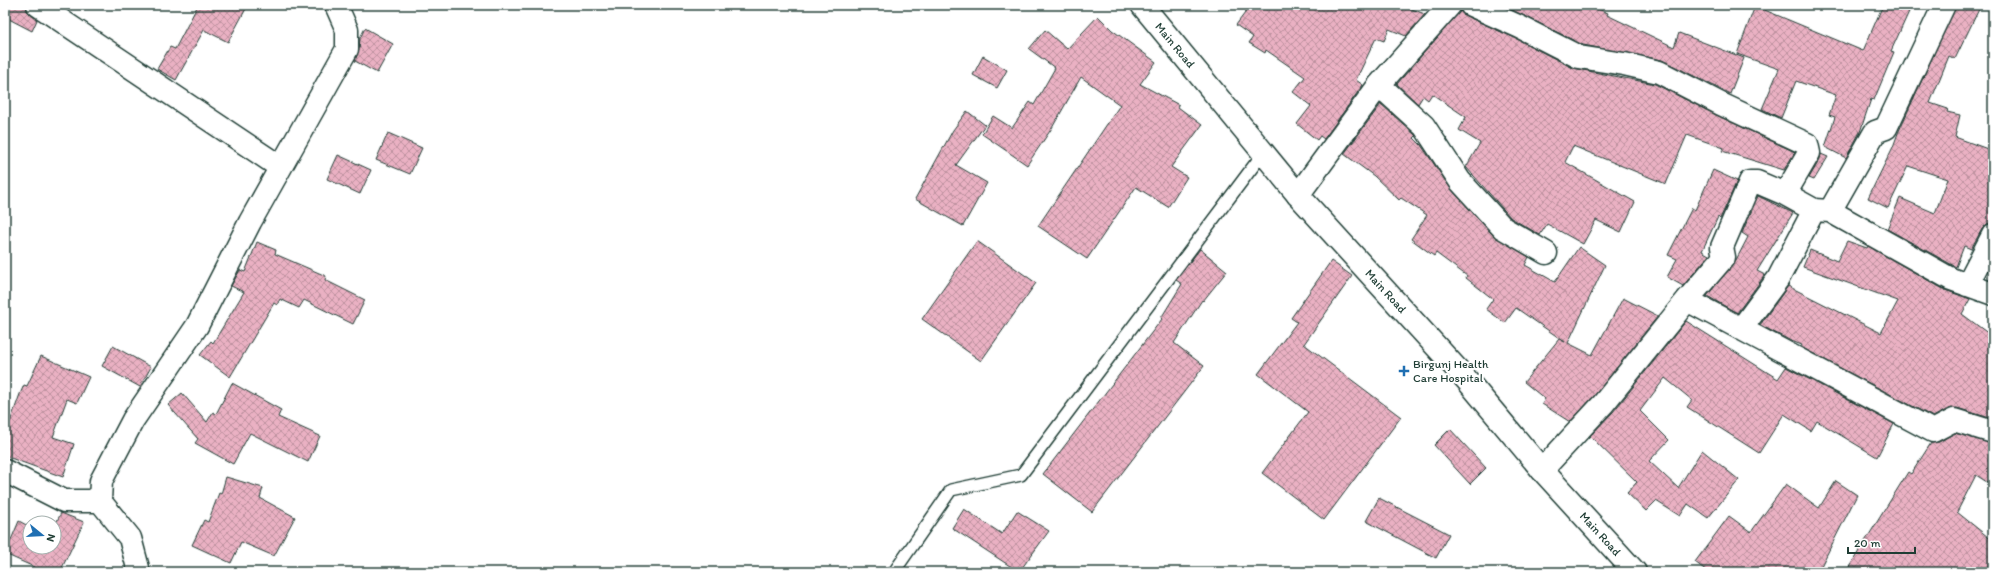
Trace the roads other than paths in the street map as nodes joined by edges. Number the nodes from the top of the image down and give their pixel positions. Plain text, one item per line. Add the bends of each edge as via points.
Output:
1 (38, 5) edge
2 (336, 5) edge
3 (1142, 5) edge
4 (1450, 5) edge
5 (1471, 5) edge
6 (1944, 5) edge
7 (1379, 85) junction
8 (1264, 152) junction
9 (280, 167) junction
10 (1784, 194) junction
11 (1298, 195) junction
12 (1822, 210) junction
13 (1993, 235) edge
14 (1546, 253) dead end
15 (1967, 284) junction
16 (1993, 294) edge
17 (1687, 300) junction
18 (1741, 329) junction
19 (1993, 432) edge
20 (1542, 470) junction
21 (5, 471) edge
22 (100, 500) junction
23 (136, 572) edge
24 (894, 572) edge
25 (1634, 572) edge

1 - 9 street
2 - 9 street via 347,30 346,49
3 - 8 street, Main Road
4 - 7 street
5 - 10 street via 1579,57 1659,72 1808,144 1809,153
6 - 12 street via 1886,128 1874,132
7 - 11 street
7 - 14 street via 1424,126 1460,181 1503,228
8 - 11 street, Main Road
8 - 24 lane via 1021,475 951,490
9 - 22 street via 197,326 130,426 101,481
10 - 12 street
10 - 17 street via 1757,182 1750,182 1722,247 1724,257
11 - 20 street, Main Road via 1466,379
12 - 15 street via 1944,275
12 - 18 street via 1778,279
13 - 15 street
15 - 16 street
17 - 18 street
17 - 20 street via 1603,404
18 - 19 street via 1933,431 1954,420
20 - 25 street, Main Road
21 - 22 street via 64,501
22 - 23 street via 130,538 138,568

